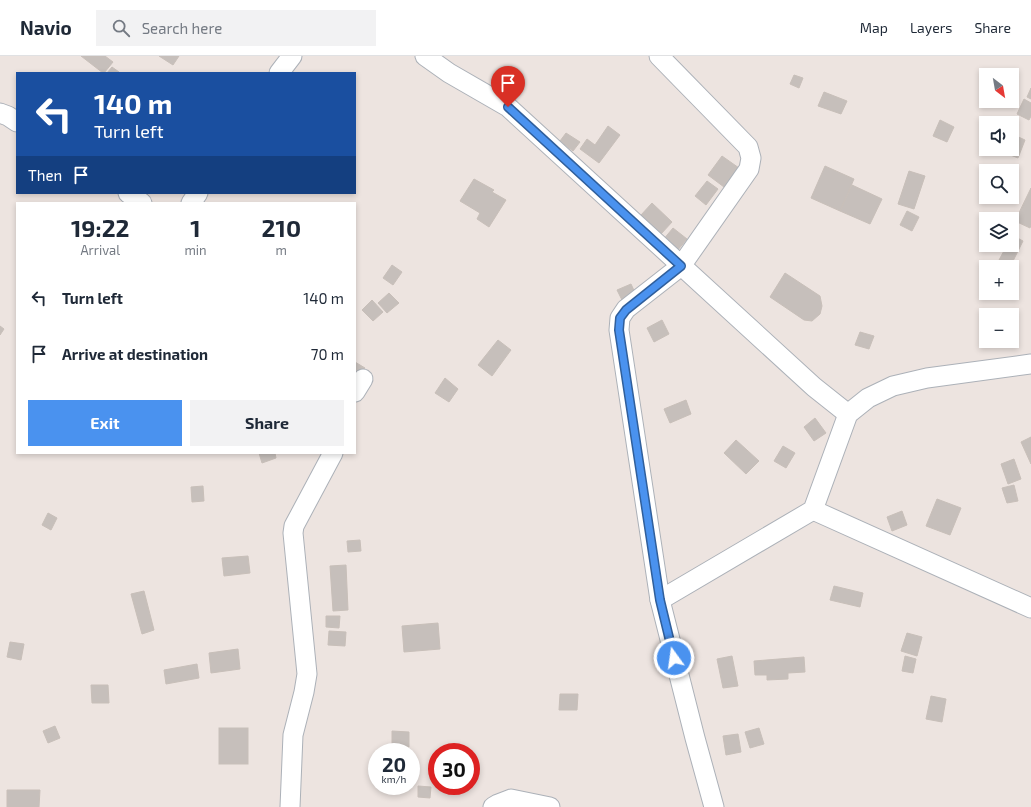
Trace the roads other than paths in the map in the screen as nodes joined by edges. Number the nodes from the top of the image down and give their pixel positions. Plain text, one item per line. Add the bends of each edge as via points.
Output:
1 (292, 56) edge
2 (425, 56) edge
3 (659, 56) edge
4 (280, 72) edge
5 (0, 113) edge
6 (16, 121) edge
7 (681, 266) junction
8 (1031, 364) edge
9 (848, 414) junction
10 (330, 454) edge
11 (813, 510) junction
12 (660, 600) junction
13 (1031, 608) edge
14 (290, 807) edge
15 (493, 807) edge
16 (550, 807) edge
17 (714, 807) edge

1 - 4 street
2 - 7 street via 508,107
3 - 7 street via 748,147 751,158 749,169
5 - 6 street
7 - 9 street via 814,387
7 - 12 street via 626,310 620,318 619,330
8 - 9 street via 927,378 893,386 868,398
9 - 11 street
10 - 14 street via 294,526 293,533 307,674 293,735
11 - 12 street
11 - 13 street
12 - 17 street
15 - 16 street via 511,799

